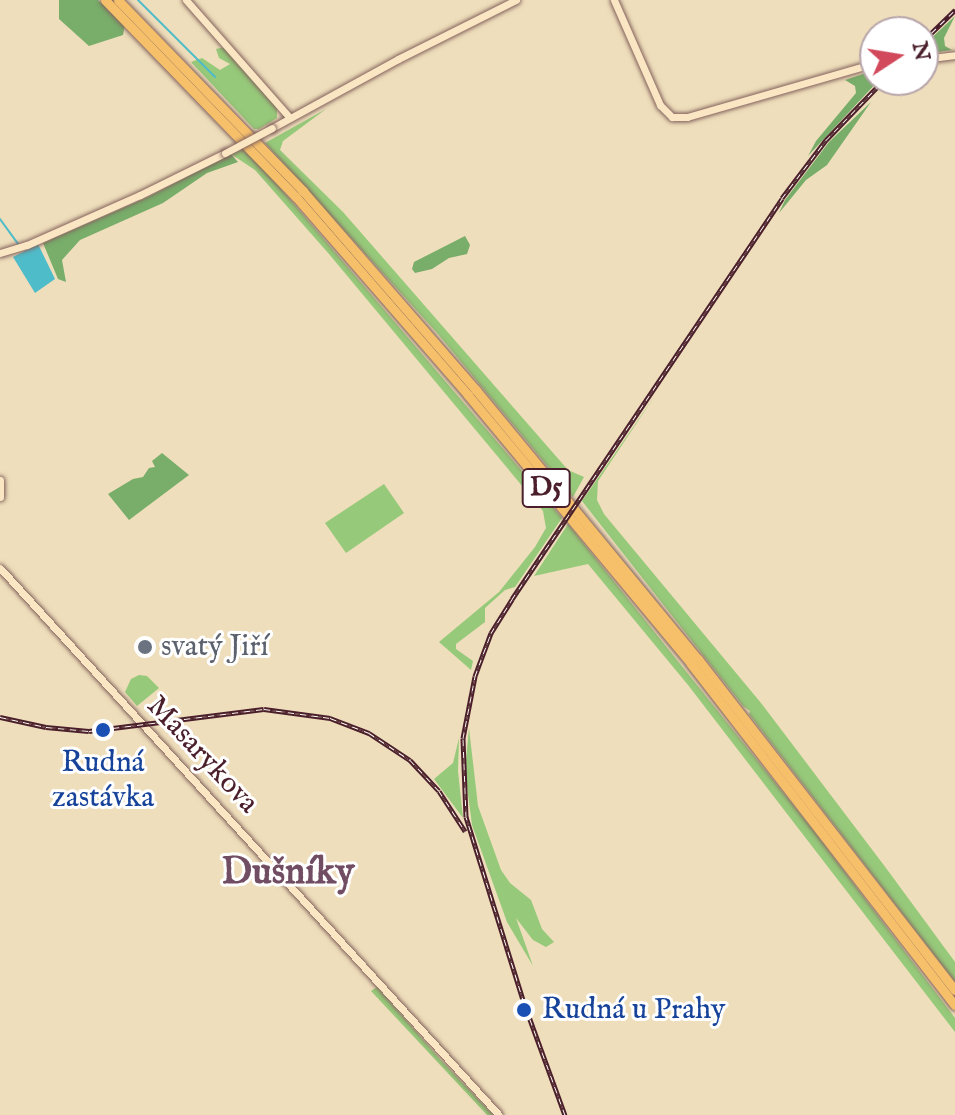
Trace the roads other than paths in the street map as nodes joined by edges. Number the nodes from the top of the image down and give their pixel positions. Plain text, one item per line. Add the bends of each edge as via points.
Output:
1 (105, 0) edge
2 (118, 0) edge
3 (186, 0) edge
4 (516, 0) edge
5 (614, 0) edge
6 (859, 68) edge
7 (290, 118) junction
8 (0, 253) edge
9 (0, 480) edge
10 (0, 497) edge
11 (0, 568) edge
12 (955, 990) edge
13 (955, 1005) edge
14 (499, 1115) edge

1 - 13 highway, D5 via 264,162 458,383 691,664
2 - 12 highway, D5 via 303,191 457,367 698,659
3 - 7 street
4 - 7 street
5 - 6 street via 660,105 672,117
7 - 8 street, bridge via 64,228
9 - 10 street
11 - 14 street, Masarykova

